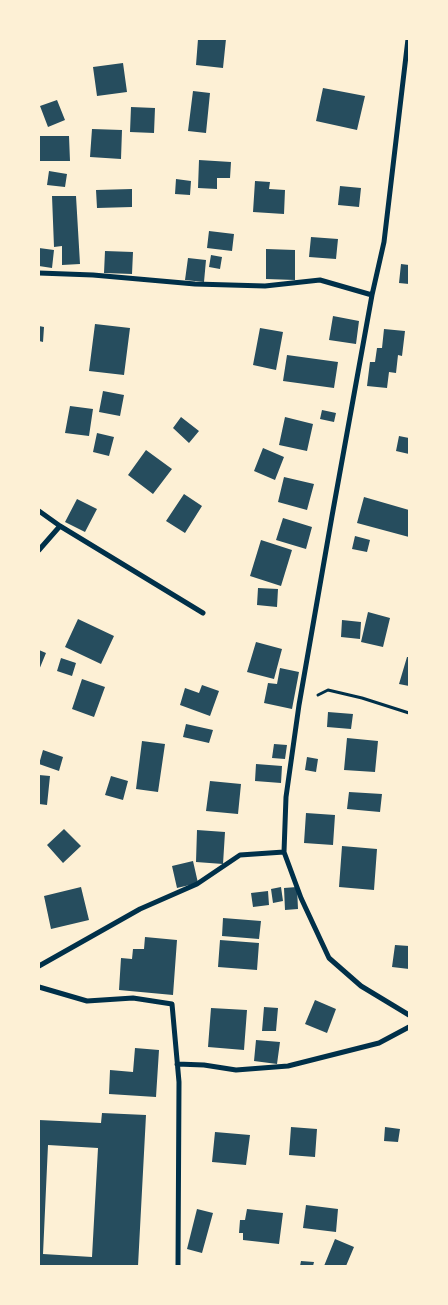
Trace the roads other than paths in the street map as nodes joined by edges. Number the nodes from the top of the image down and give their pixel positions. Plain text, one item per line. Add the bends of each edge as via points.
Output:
1 (408, 39) edge
2 (39, 273) edge
3 (372, 295) junction
4 (39, 511) edge
5 (60, 526) junction
6 (39, 550) edge
7 (203, 613) dead end
8 (284, 852) junction
9 (39, 966) edge
10 (39, 987) edge
11 (409, 1015) edge
12 (409, 1027) edge
13 (177, 1064) junction
14 (178, 1266) edge

1 - 3 street via 384,242
2 - 3 street via 247,285 320,280
3 - 8 street via 299,705 286,797
4 - 5 street
5 - 6 street
5 - 7 street
8 - 9 street via 240,855 197,884 140,909
8 - 11 street via 300,898 329,958 361,986
10 - 13 street via 87,1001 133,998 172,1004
12 - 13 street via 379,1043 288,1066 236,1070
13 - 14 street

